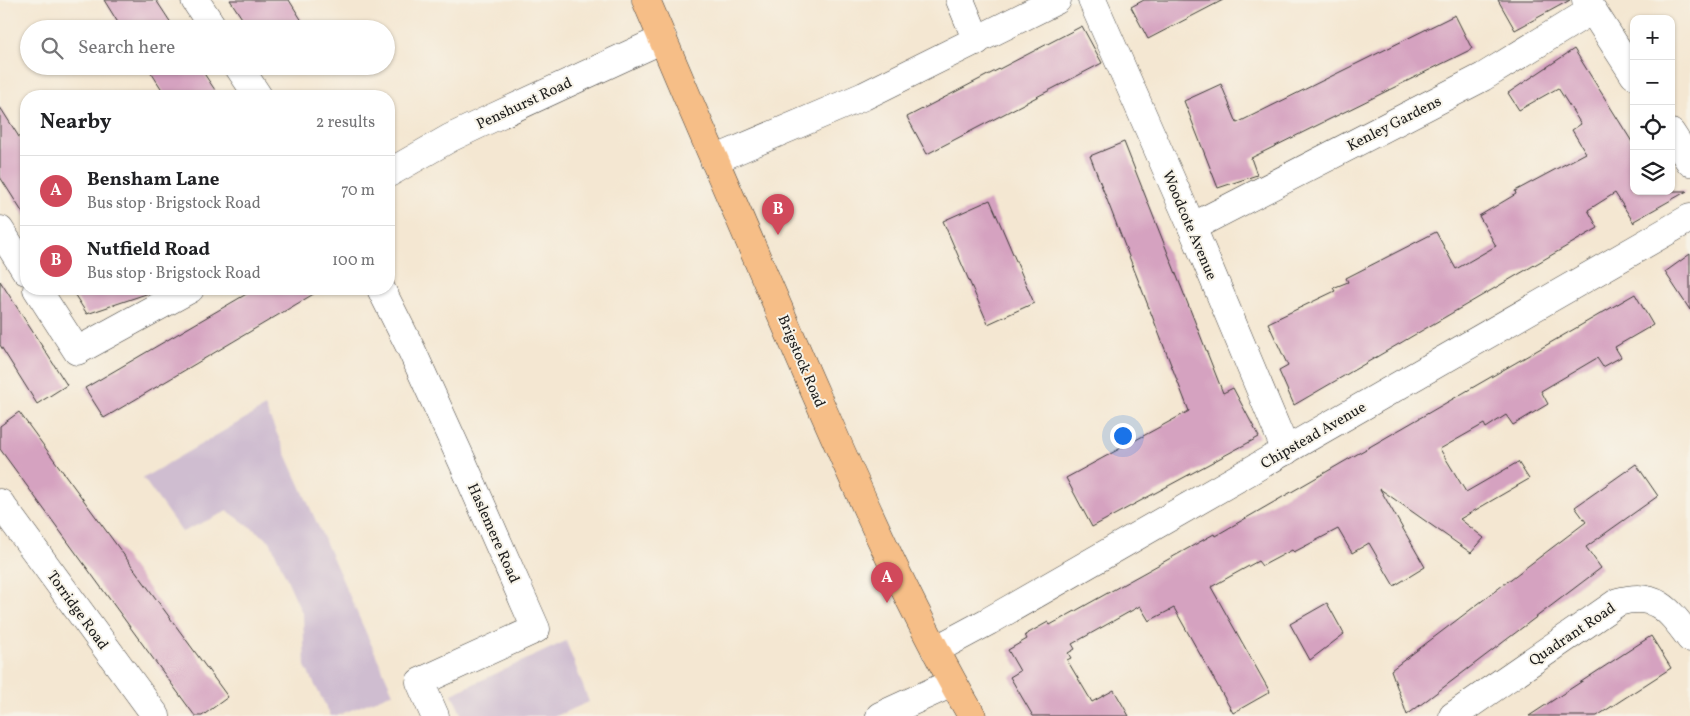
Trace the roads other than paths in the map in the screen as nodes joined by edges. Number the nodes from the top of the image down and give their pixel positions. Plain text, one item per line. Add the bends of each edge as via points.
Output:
1 (195, 0) edge
2 (646, 0) edge
3 (960, 0) edge
4 (1058, 0) edge
5 (1092, 0) edge
6 (1589, 5) edge
7 (208, 20) edge
8 (663, 39) junction
9 (977, 41) junction
10 (1630, 69) edge
11 (244, 75) edge
12 (254, 90) edge
13 (1675, 139) edge
14 (714, 160) junction
15 (1690, 162) edge
16 (395, 170) edge
17 (1690, 218) edge
18 (1192, 227) junction
19 (0, 230) edge
20 (20, 262) edge
21 (41, 295) edge
22 (179, 295) edge
23 (384, 295) edge
24 (1286, 451) junction
25 (0, 503) edge
26 (1690, 638) edge
27 (935, 650) junction
28 (952, 683) junction
29 (156, 716) edge
30 (435, 716) edge
31 (880, 716) edge
32 (972, 716) edge
33 (1453, 716) edge

1 - 7 street
2 - 8 main road, Brigstock Road
3 - 9 street
4 - 9 street
5 - 18 street, Woodcote Avenue
6 - 10 street
6 - 18 street, Kenley Gardens via 1483,77
8 - 14 main road, Brigstock Road
8 - 16 street, Penshurst Road via 450,138
9 - 14 street via 864,96
11 - 12 street
13 - 15 street
14 - 27 main road, Brigstock Road via 854,482
17 - 24 street, Chipstead Avenue
18 - 24 street, Woodcote Avenue
19 - 20 street
21 - 22 street via 77,351
23 - 30 street, Haslemere Road via 444,420 536,629 420,682
24 - 27 street, Chipstead Avenue
25 - 29 street, Torridge Road
26 - 33 street, Quadrant Road via 1661,604 1629,598 1618,602
27 - 28 main road, Brigstock Road
28 - 31 street
28 - 32 main road, Brigstock Road

